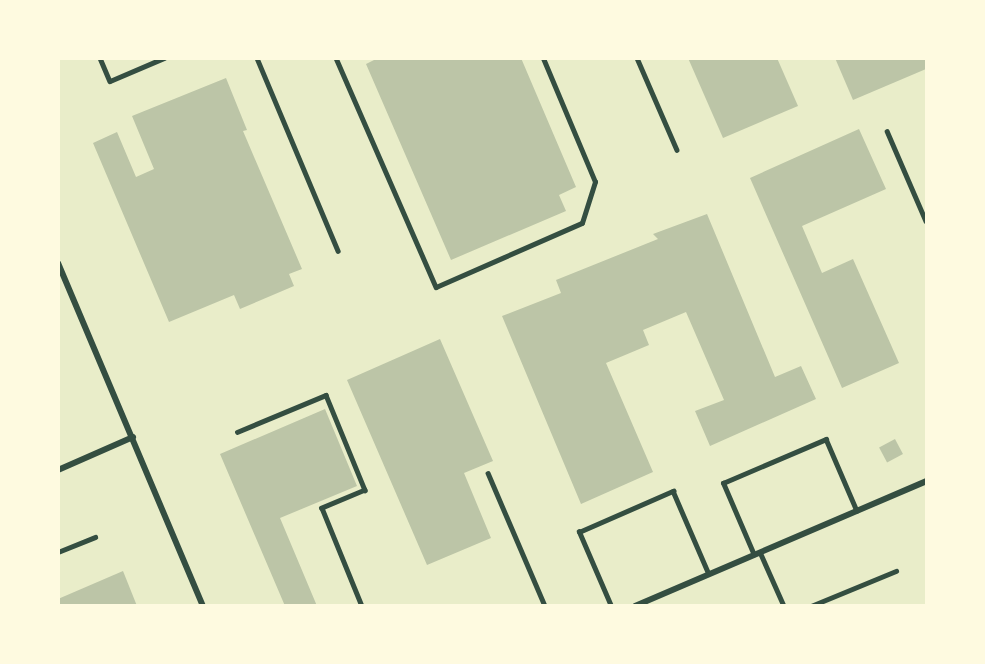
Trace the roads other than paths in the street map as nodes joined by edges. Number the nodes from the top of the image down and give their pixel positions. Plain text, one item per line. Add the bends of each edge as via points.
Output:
1 (100, 58) edge
2 (164, 58) edge
3 (257, 58) edge
4 (336, 58) edge
5 (543, 58) edge
6 (637, 58) edge
7 (887, 131) dead end
8 (677, 150) dead end
9 (927, 221) edge
10 (338, 251) dead end
11 (58, 263) edge
12 (237, 432) dead end
13 (133, 437) junction
14 (58, 471) edge
15 (488, 473) dead end
16 (927, 481) edge
17 (857, 511) junction
18 (95, 537) dead end
19 (58, 552) edge
20 (757, 553) junction
21 (896, 571) dead end
22 (710, 574) junction
23 (203, 606) edge
24 (362, 606) edge
25 (545, 606) edge
26 (611, 606) edge
27 (635, 606) edge
28 (784, 606) edge
29 (811, 606) edge

1 - 2 lane via 110,81
3 - 10 lane
4 - 5 lane via 436,287 582,223 596,182
6 - 8 lane
7 - 9 lane
11 - 13 street
12 - 24 lane via 326,395 365,490 322,508
13 - 14 street
13 - 23 street
15 - 25 lane
16 - 17 street
17 - 20 street
17 - 20 lane via 826,439 723,483
18 - 19 lane
20 - 22 street
20 - 28 lane
21 - 29 lane
22 - 26 lane via 673,491 579,532
22 - 27 street

